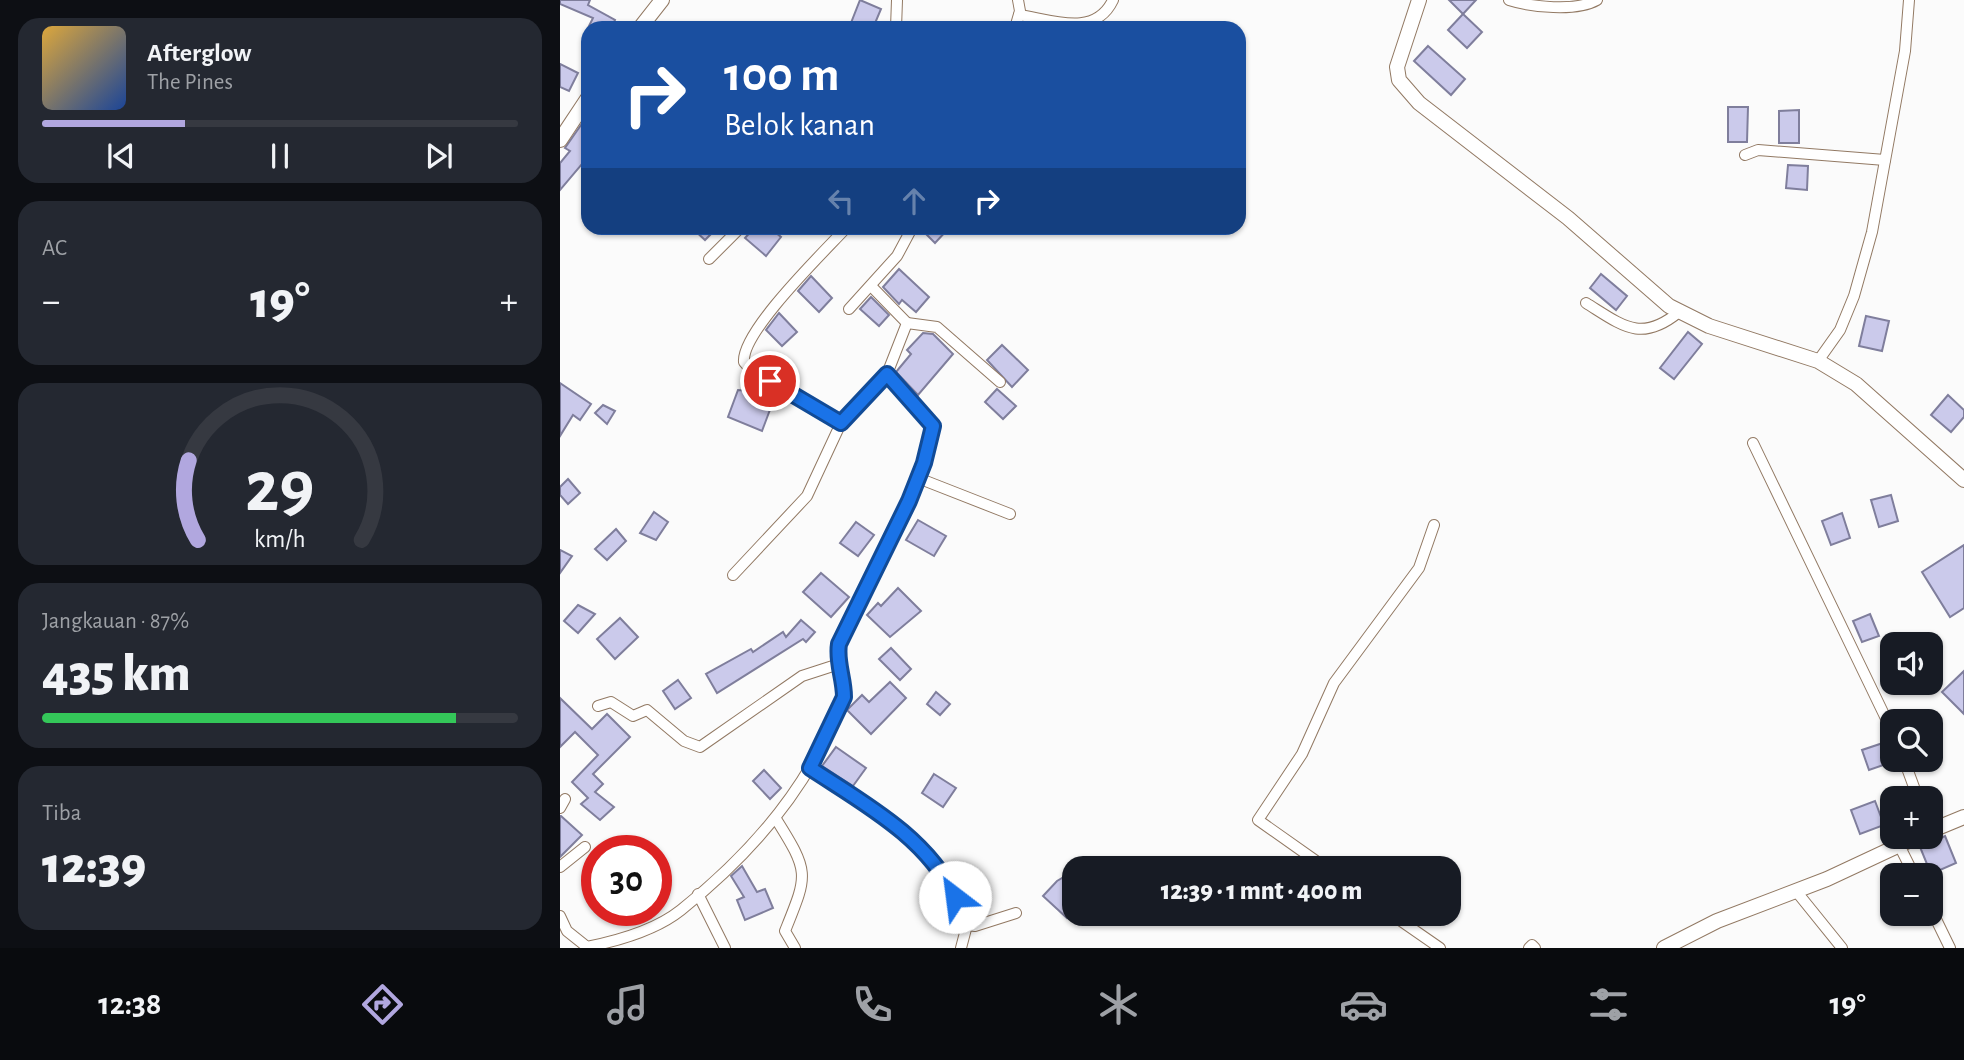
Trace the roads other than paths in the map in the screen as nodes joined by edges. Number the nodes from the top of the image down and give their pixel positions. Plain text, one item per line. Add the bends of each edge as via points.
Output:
1 (662, 0) edge
2 (897, 0) edge
3 (1018, 0) edge
4 (1112, 0) edge
5 (1419, 0) edge
6 (1509, 0) edge
7 (1597, 0) edge
8 (1909, 0) edge
9 (1019, 15) junction
10 (646, 21) edge
11 (896, 21) edge
12 (1017, 21) edge
13 (1072, 21) edge
14 (1094, 21) edge
15 (581, 109) edge
16 (560, 140) edge
17 (1745, 155) dead end
18 (1885, 160) junction
19 (733, 235) edge
20 (840, 235) edge
21 (908, 235) edge
22 (709, 260) dead end
23 (871, 286) junction
24 (1586, 303) dead end
25 (849, 309) dead end
26 (1679, 312) junction
27 (907, 323) junction
28 (1818, 361) junction
29 (887, 374) junction
30 (1000, 382) dead end
31 (841, 423) junction
32 (1754, 443) dead end
33 (918, 478) junction
34 (1964, 480) edge
35 (1010, 514) dead end
36 (1434, 524) dead end
37 (733, 575) dead end
38 (839, 664) junction
39 (597, 706) dead end
40 (1881, 709) edge
41 (810, 768) junction
42 (1964, 817) edge
43 (776, 819) junction
44 (1943, 826) edge
45 (1890, 849) edge
46 (581, 850) edge
47 (1309, 856) edge
48 (560, 867) edge
49 (1796, 891) junction
50 (698, 894) junction
51 (1016, 913) dead end
52 (560, 916) edge
53 (967, 925) junction
54 (1408, 926) edge
55 (1939, 926) edge
56 (581, 946) edge
57 (725, 948) edge
58 (795, 948) edge
59 (961, 948) edge
60 (1440, 948) edge
61 (1529, 948) edge
62 (1535, 948) edge
63 (1664, 948) edge
64 (1842, 948) edge
65 (1950, 948) edge

1 - 10 street
2 - 11 street
3 - 9 street
4 - 14 street via 1106,14
5 - 26 street via 1398,61 1399,80 1406,89
6 - 7 street via 1563,6
8 - 18 street via 1905,51
9 - 12 street
9 - 13 street
15 - 16 street
17 - 18 street via 1758,150
18 - 28 street via 1854,296 1840,330
19 - 22 street
20 - 31 street via 769,313 743,355 750,369
21 - 23 street
23 - 25 street
23 - 27 street
24 - 26 street via 1619,323 1645,331
26 - 28 street
27 - 29 street
27 - 30 street via 937,327
28 - 34 street via 1856,384
29 - 31 street
29 - 33 street via 933,426
31 - 37 street via 807,496
32 - 40 street
33 - 35 street
33 - 38 street via 845,628
36 - 47 street via 1419,568 1334,683 1302,754 1258,820
38 - 39 street via 802,676 700,747 684,741 647,710 633,716 611,702
38 - 41 street via 844,697
41 - 43 street
41 - 53 street via 871,808 929,856 945,877
42 - 44 street
43 - 50 street
43 - 58 street via 799,857 802,892 785,931
45 - 49 street
46 - 48 street
49 - 63 street via 1717,921
49 - 64 street
50 - 56 street via 661,922 604,944
50 - 57 street
51 - 53 street
52 - 56 street
53 - 59 street
54 - 60 street
55 - 65 street
61 - 62 street

